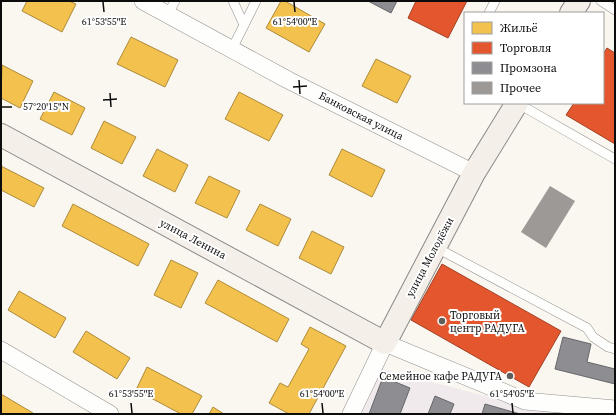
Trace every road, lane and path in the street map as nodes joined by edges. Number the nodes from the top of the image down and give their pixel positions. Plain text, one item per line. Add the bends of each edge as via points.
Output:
1 (144, 1) edge
2 (234, 1) edge
3 (256, 1) edge
4 (495, 1) edge
5 (579, 1) edge
6 (601, 1) edge
7 (171, 8) edge
8 (615, 10) edge
9 (490, 12) edge
10 (572, 12) edge
11 (244, 25) junction
12 (232, 49) junction
13 (516, 104) edge
14 (519, 104) edge
15 (1, 135) edge
16 (615, 159) edge
17 (474, 173) junction
18 (436, 247) junction
19 (385, 343) junction
20 (615, 349) edge
21 (1, 350) edge
22 (615, 409) edge
23 (110, 414) edge
24 (350, 414) edge

1 - 7 street, Банковская улица
2 - 11 lane
3 - 11 lane
4 - 9 lane
5 - 10 street
6 - 8 lane
7 - 12 street, Банковская улица
11 - 12 lane
12 - 17 street, Банковская улица via 288,80
13 - 17 street, улица Молодёжи
14 - 16 lane
15 - 19 street, улица Ленина
17 - 18 street, улица Молодёжи
18 - 19 street, улица Молодёжи
18 - 20 lane via 587,328 593,337
19 - 22 street via 525,401
19 - 24 street, улица Молодёжи
21 - 23 street

